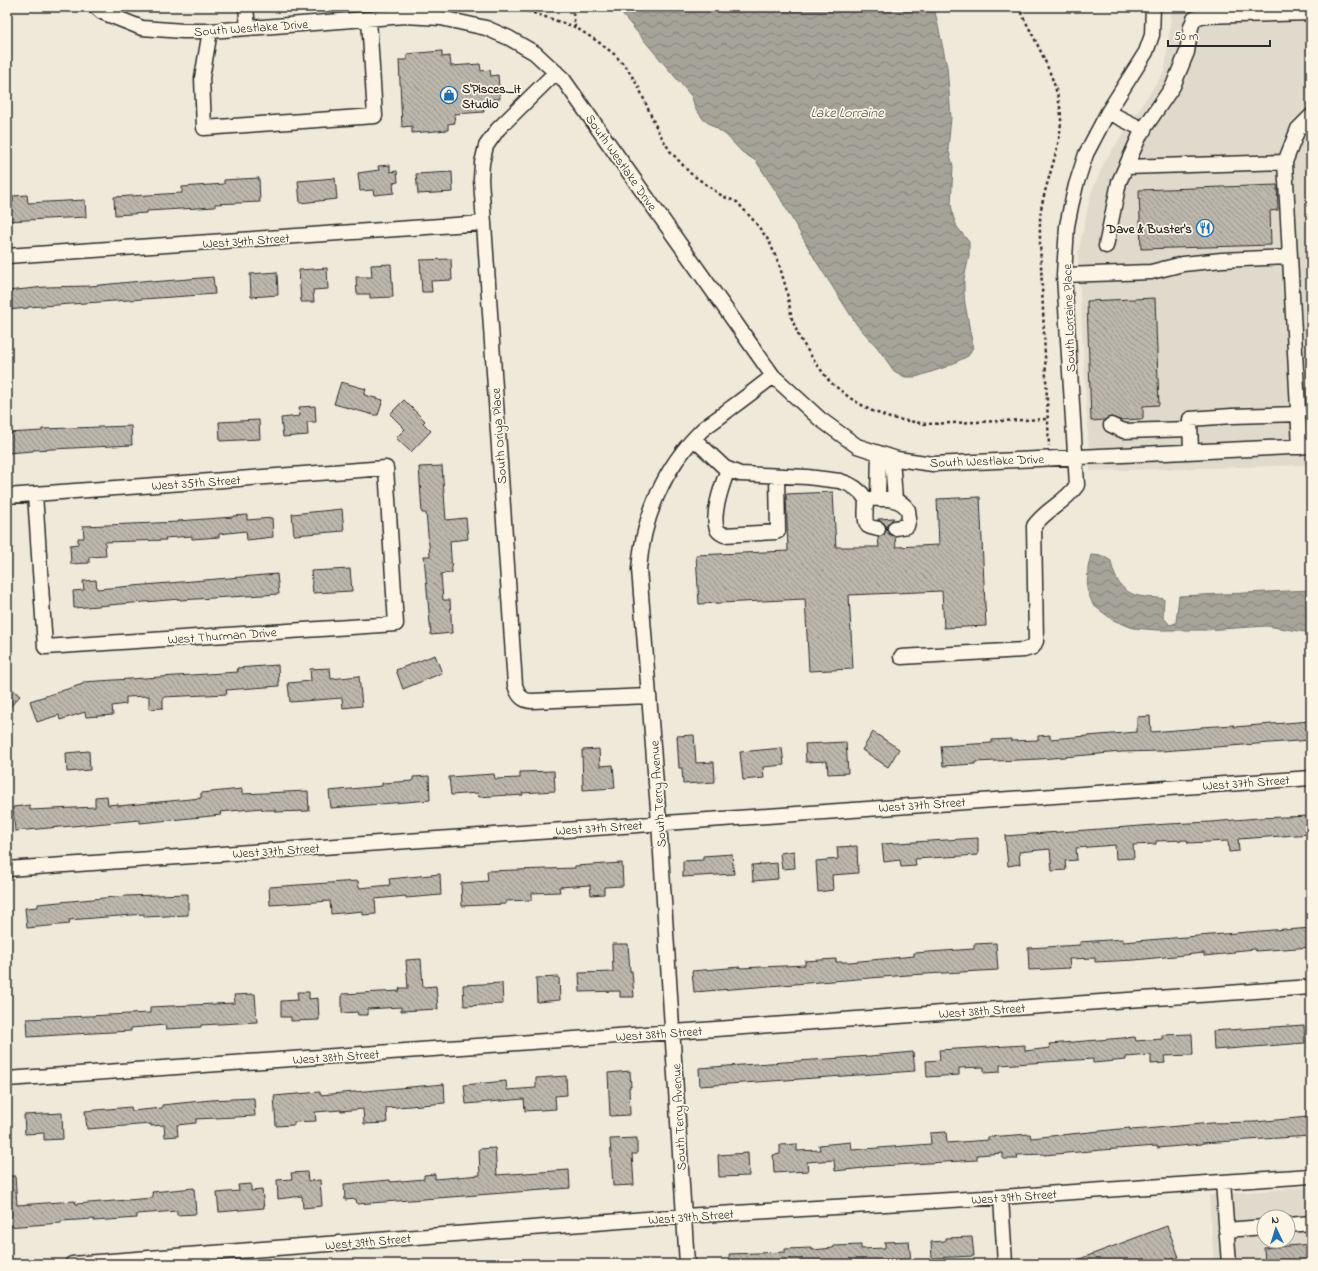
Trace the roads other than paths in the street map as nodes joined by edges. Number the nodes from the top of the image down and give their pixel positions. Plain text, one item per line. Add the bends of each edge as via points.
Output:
1 (96, 7) edge
2 (246, 7) edge
3 (1153, 7) edge
4 (415, 12) edge
5 (1311, 12) edge
6 (369, 19) junction
7 (248, 28) junction
8 (210, 31) junction
9 (556, 72) junction
10 (1108, 112) junction
11 (1311, 116) edge
12 (1144, 130) junction
13 (1285, 162) junction
14 (1126, 167) junction
15 (484, 223) junction
16 (1106, 246) dead end
17 (7, 256) edge
18 (1290, 257) junction
19 (1064, 275) junction
20 (773, 376) junction
21 (1299, 414) junction
22 (1111, 425) dead end
23 (1190, 429) junction
24 (694, 439) junction
25 (1306, 446) edge
26 (1191, 452) junction
27 (885, 455) junction
28 (1075, 457) junction
29 (386, 468) joint
30 (728, 469) junction
31 (777, 477) junction
32 (35, 494) junction
33 (7, 496) edge
34 (872, 499) junction
35 (895, 500) junction
36 (895, 528) dead end
37 (878, 529) dead end
38 (901, 657) dead end
39 (649, 696) junction
40 (1311, 778) edge
41 (659, 822) junction
42 (7, 869) edge
43 (1311, 987) edge
44 (673, 1032) junction
45 (7, 1079) edge
46 (1311, 1176) edge
47 (1223, 1182) junction
48 (1001, 1197) junction
49 (684, 1216) junction
50 (1311, 1223) edge
51 (1296, 1224) edge
52 (1256, 1228) edge
53 (1226, 1230) junction
54 (109, 1263) edge
55 (72, 1264) edge
56 (687, 1264) edge
57 (1005, 1264) edge
58 (1229, 1264) edge

1 - 8 street, South Westlake Drive via 102,12 142,28
2 - 7 street
3 - 10 street, South Lorraine Place via 1152,35 1146,52
4 - 6 street, South Westlake Drive
4 - 9 street, South Westlake Drive via 498,33 535,53
5 - 12 street via 1201,16 1194,19 1187,52 1173,86
6 - 7 street, South Westlake Drive
6 - 8 street via 375,116 204,128 202,78
7 - 8 street, South Westlake Drive
9 - 15 street, South Oriya Place via 498,129 486,146 481,178
9 - 20 street, South Westlake Drive
10 - 12 street
10 - 19 street, South Lorraine Place via 1086,154 1076,185 1067,226
11 - 13 street via 1298,129
12 - 14 street
13 - 14 street
13 - 18 street
14 - 16 street via 1119,182
15 - 17 street, West 34th Street
15 - 39 street, South Oriya Place via 514,676 517,690 527,701
18 - 19 street via 1183,264 1151,272
18 - 21 street
19 - 28 street, South Lorraine Place
20 - 24 street, South Terry Avenue
20 - 27 street, South Westlake Drive via 820,419 858,446
21 - 23 street via 1190,419
21 - 25 street
22 - 23 street via 1124,431
23 - 26 street
24 - 30 street
24 - 39 street, South Terry Avenue via 680,454 659,490 651,509 641,549 639,569
25 - 26 street, South Westlake Drive
26 - 28 street, South Westlake Drive
27 - 28 street, South Westlake Drive via 933,464
27 - 34 street
27 - 35 street
28 - 38 street, South Lorraine Place via 1077,485 1070,495 1034,526 1036,641 1032,647 1024,650
29 - 32 street, West 35th Street
29 - 32 street, West Thurman Drive via 396,624 44,647
30 - 31 street via 740,474
30 - 31 street via 719,493 716,514 716,528 724,535 778,531
31 - 34 street via 807,477 845,482
32 - 33 street, West 35th Street
34 - 35 street
34 - 37 street via 866,518 869,527
35 - 36 street via 906,506 909,518 907,526
39 - 41 street, South Terry Avenue
40 - 41 street, West 37th Street
41 - 42 street, West 37th Street
41 - 44 street, South Terry Avenue
43 - 44 street, West 38th Street
44 - 45 street, West 38th Street
44 - 49 street, South Terry Avenue
46 - 47 street, West 39th Street
47 - 48 street, West 39th Street
47 - 53 street
48 - 49 street, West 39th Street
48 - 57 street
49 - 54 street, West 39th Street
49 - 56 street, South Terry Avenue
50 - 51 street
52 - 53 street
53 - 58 street
54 - 55 street, West 39th Street

